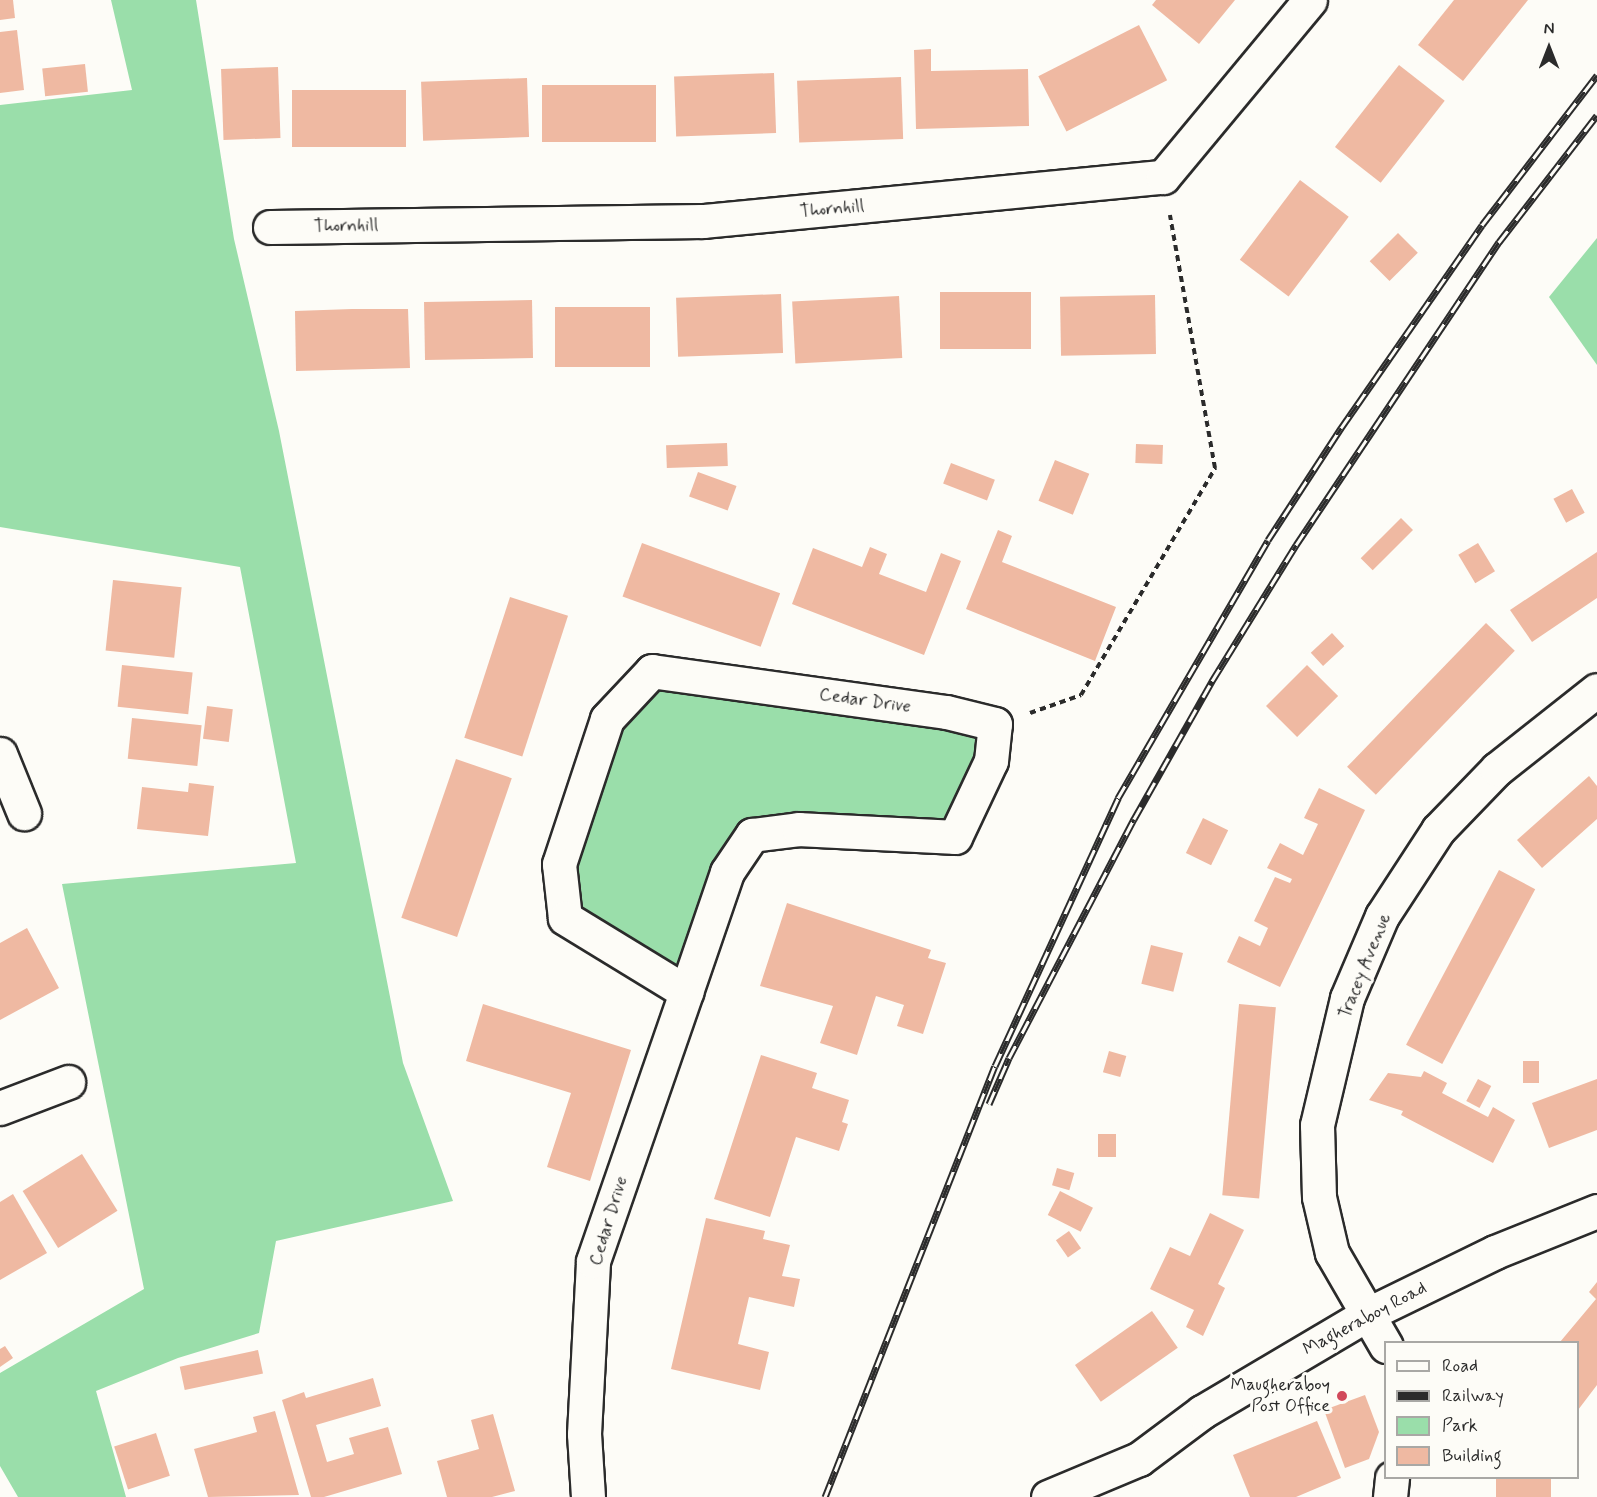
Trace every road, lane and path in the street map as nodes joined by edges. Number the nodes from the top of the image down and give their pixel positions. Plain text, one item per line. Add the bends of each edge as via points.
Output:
1 (1310, 0) edge
2 (1163, 177) junction
3 (270, 227) dead end
4 (1597, 690) edge
5 (995, 724) junction
6 (0, 754) edge
7 (24, 813) dead end
8 (686, 992) junction
9 (68, 1082) dead end
10 (0, 1108) edge
11 (1597, 1211) edge
12 (1366, 1315) junction
13 (1384, 1344) edge
14 (1392, 1479) edge
15 (588, 1497) edge
16 (1048, 1497) edge
17 (1390, 1497) edge

1 - 2 street
2 - 3 street, Thornhill via 704,221
2 - 5 path via 1215,468 1081,695
4 - 12 street, Tracey Avenue via 1497,768 1438,830 1382,916 1347,998 1317,1125 1319,1197 1332,1253
5 - 8 street, Cedar Drive via 991,761 955,837 799,829 752,835 727,872
5 - 8 street, Cedar Drive via 946,712 652,671 607,719 559,864 565,918
6 - 7 street
8 - 15 street, Cedar Drive via 593,1261 584,1434
9 - 10 street
11 - 12 street, Magheraboy Road via 1495,1252
12 - 13 street, Tracey Avenue
12 - 16 street, Magheraboy Road via 1202,1412 1139,1459
14 - 17 street

